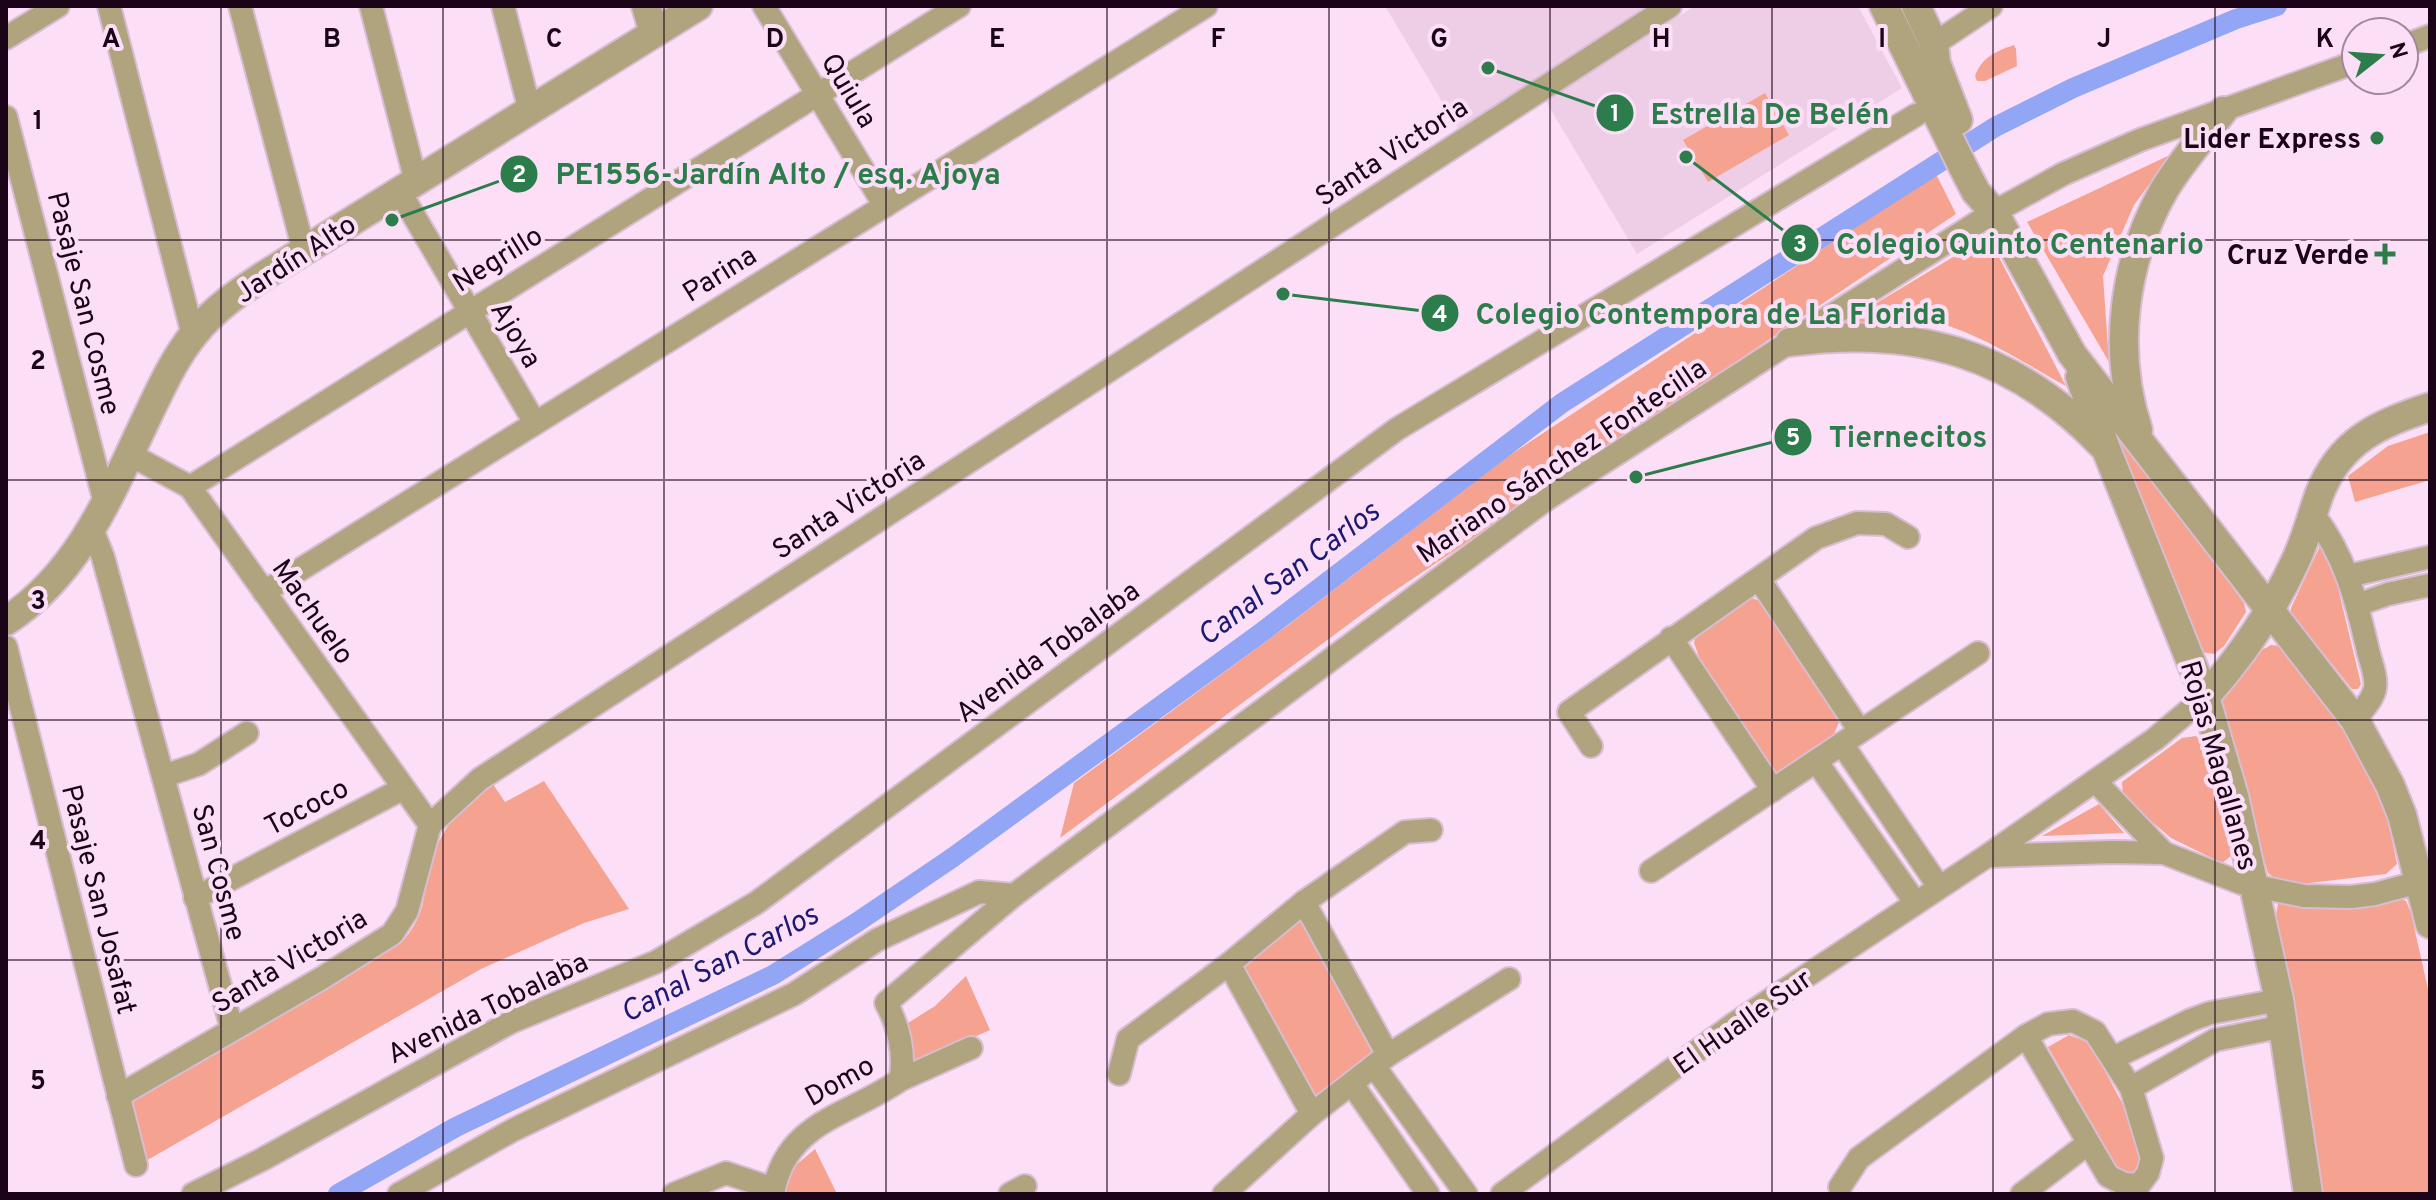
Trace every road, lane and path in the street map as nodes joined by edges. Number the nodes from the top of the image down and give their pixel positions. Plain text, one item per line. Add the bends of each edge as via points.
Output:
1 (58, 6) edge
2 (109, 6) edge
3 (240, 6) edge
4 (371, 6) edge
5 (503, 6) edge
6 (646, 6) edge
7 (698, 6) edge
8 (764, 6) edge
9 (959, 6) edge
10 (1206, 6) edge
11 (1670, 6) edge
12 (1884, 6) edge
13 (1916, 6) edge
14 (1991, 6) edge
15 (663, 21) edge
16 (6, 38) edge
17 (1900, 39) junction
18 (1934, 44) junction
19 (2340, 68) edge
20 (817, 94) junction
21 (530, 111) junction
22 (2223, 111) junction
23 (1916, 115) dead end
24 (6, 117) edge
25 (1951, 124) junction
26 (408, 187) junction
27 (885, 206) junction
28 (1994, 212) junction
29 (304, 251) junction
30 (468, 312) junction
31 (193, 335) junction
32 (1790, 342) junction
33 (2072, 354) junction
34 (2430, 407) edge
35 (535, 423) junction
36 (2143, 446) junction
37 (2106, 449) junction
38 (129, 454) junction
39 (190, 487) junction
40 (105, 503) junction
41 (2313, 514) junction
42 (92, 529) junction
43 (1908, 537) dead end
44 (2430, 557) edge
45 (2348, 576) junction
46 (1759, 579) junction
47 (2430, 585) edge
48 (264, 592) junction
49 (2357, 605) junction
50 (2269, 611) junction
51 (6, 621) edge
52 (1671, 638) junction
53 (6, 647) edge
54 (1978, 653) dead end
55 (2205, 697) junction
56 (2355, 720) junction
57 (247, 733) dead end
58 (1851, 738) junction
59 (1591, 746) dead end
60 (1816, 761) junction
61 (164, 776) junction
62 (2095, 781) junction
63 (402, 789) junction
64 (1773, 790) junction
65 (430, 825) junction
66 (1431, 830) dead end
67 (2164, 853) junction
68 (1987, 856) junction
69 (1651, 871) dead end
70 (2425, 881) edge
71 (1939, 887) junction
72 (2256, 887) junction
73 (1014, 895) junction
74 (195, 898) junction
75 (1304, 902) junction
76 (1915, 902) junction
77 (2430, 924) edge
78 (1229, 964) junction
79 (1509, 979) dead end
80 (890, 1010) joint
81 (2281, 1013) junction
82 (232, 1029) junction
83 (2026, 1036) junction
84 (971, 1048) dead end
85 (2113, 1058) junction
86 (1381, 1060) junction
87 (1119, 1074) dead end
88 (900, 1080) junction
89 (1352, 1084) junction
90 (2131, 1088) junction
91 (118, 1096) junction
92 (1312, 1114) junction
93 (2087, 1144) junction
94 (136, 1165) dead end
95 (1840, 1187) dead end
96 (2140, 1190) edge
97 (773, 1191) edge
98 (193, 1194) edge
99 (399, 1194) edge
100 (674, 1194) edge
101 (1224, 1194) edge
102 (1428, 1194) edge
103 (1466, 1194) edge
104 (1502, 1194) edge
105 (2022, 1194) edge
106 (2308, 1194) edge

1 - 16 street
2 - 31 street
3 - 29 street
4 - 26 street, Ajoya
5 - 21 street
6 - 15 street
7 - 15 street, Jardín Alto
8 - 20 street, Quiula
9 - 20 street, Negrillo
10 - 27 street, Parina
11 - 65 street, Santa Victoria via 493,770
12 - 17 street, Rojas Magallanes
13 - 18 street, Rojas Magallanes
14 - 18 street
15 - 21 street, Jardín Alto
17 - 18 street
17 - 25 street, Rojas Magallanes
18 - 25 street, Rojas Magallanes
19 - 22 street, Mariano Sánchez Fontecilla
20 - 27 street, Quiula
20 - 30 street, Negrillo
21 - 26 street, Jardín Alto
22 - 28 street, Mariano Sánchez Fontecilla via 2099,157
22 - 36 street via 2165,189 2133,265 2124,343 2129,395
23 - 98 street, Avenida Tobalaba via 1397,429 756,903 656,962 511,1022
24 - 40 street, Pasaje San Cosme
25 - 28 street, Rojas Magallanes via 1971,164 1993,186
26 - 29 street, Jardín Alto
26 - 30 street, Ajoya
27 - 35 street, Parina
28 - 32 street, Mariano Sánchez Fontecilla
28 - 33 street, Rojas Magallanes
29 - 31 street, Jardín Alto via 226,302
30 - 35 street, Ajoya
30 - 39 street, Negrillo
31 - 38 street, Jardín Alto
32 - 37 street via 1879,337 1962,351 2038,390
32 - 73 street, Mariano Sánchez Fontecilla via 1548,498
33 - 36 street, Rojas Magallanes
33 - 37 street, Rojas Magallanes
34 - 41 street, El Hualle Sur via 2358,440 2334,466
35 - 48 street, Parina
36 - 50 street, Rojas Magallanes
37 - 55 street, Rojas Magallanes
38 - 39 street, Machuelo
38 - 40 street, Jardín Alto
39 - 48 street, Machuelo
40 - 42 street, Jardín Alto
41 - 45 street via 2337,548
41 - 50 street, El Hualle Sur
42 - 51 street, Jardín Alto via 49,587
42 - 61 street, San Cosme
43 - 46 street via 1886,524 1857,523 1816,538
44 - 45 street
45 - 49 street
46 - 52 street
46 - 58 street
47 - 49 street
48 - 63 street, Machuelo
49 - 56 street via 2375,687
50 - 55 street, El Hualle Sur
50 - 56 street, Rojas Magallanes
52 - 59 street via 1569,712
52 - 64 street
53 - 91 street, Pasaje San Josafat
54 - 58 street
55 - 62 street, El Hualle Sur via 2178,723
55 - 72 street, Rojas Magallanes
56 - 70 street, Rojas Magallanes via 2390,785
57 - 61 street, San Cosme via 199,764
58 - 60 street
58 - 71 street
60 - 64 street
60 - 76 street
61 - 74 street, San Cosme
62 - 67 street
62 - 68 street, El Hualle Sur
63 - 65 street, Machuelo
63 - 74 street, Tococo
64 - 69 street
65 - 82 street, Santa Victoria via 407,911 392,934
66 - 75 street via 1405,832
67 - 68 street
67 - 72 street
68 - 71 street, El Hualle Sur
70 - 72 street via 2351,897
70 - 77 street, Rojas Magallanes
71 - 76 street, El Hualle Sur
72 - 81 street, Rojas Magallanes
73 - 80 street, Mariano Sánchez Fontecilla via 886,1003
73 - 99 street via 979,892 877,940 794,994 513,1130
74 - 82 street, San Cosme
75 - 78 street
75 - 86 street
76 - 104 street, El Hualle Sur via 1734,1024
78 - 87 street via 1128,1039
78 - 92 street
79 - 86 street
80 - 88 street, Domo via 903,1062
81 - 85 street via 2210,1013
81 - 90 street via 2215,1040
81 - 106 street, Rojas Magallanes
82 - 91 street, Santa Victoria
83 - 85 street via 2048,1024 2073,1021 2095,1032
83 - 93 street
83 - 95 street via 1859,1158
84 - 88 street
85 - 90 street
86 - 89 street
86 - 103 street
88 - 97 street, Domo via 805,1135 785,1160
89 - 92 street
89 - 102 street
90 - 96 street via 2152,1158
91 - 94 street, Pasaje San Josafat
92 - 101 street
93 - 96 street via 2108,1176
93 - 105 street
97 - 100 street via 726,1173

